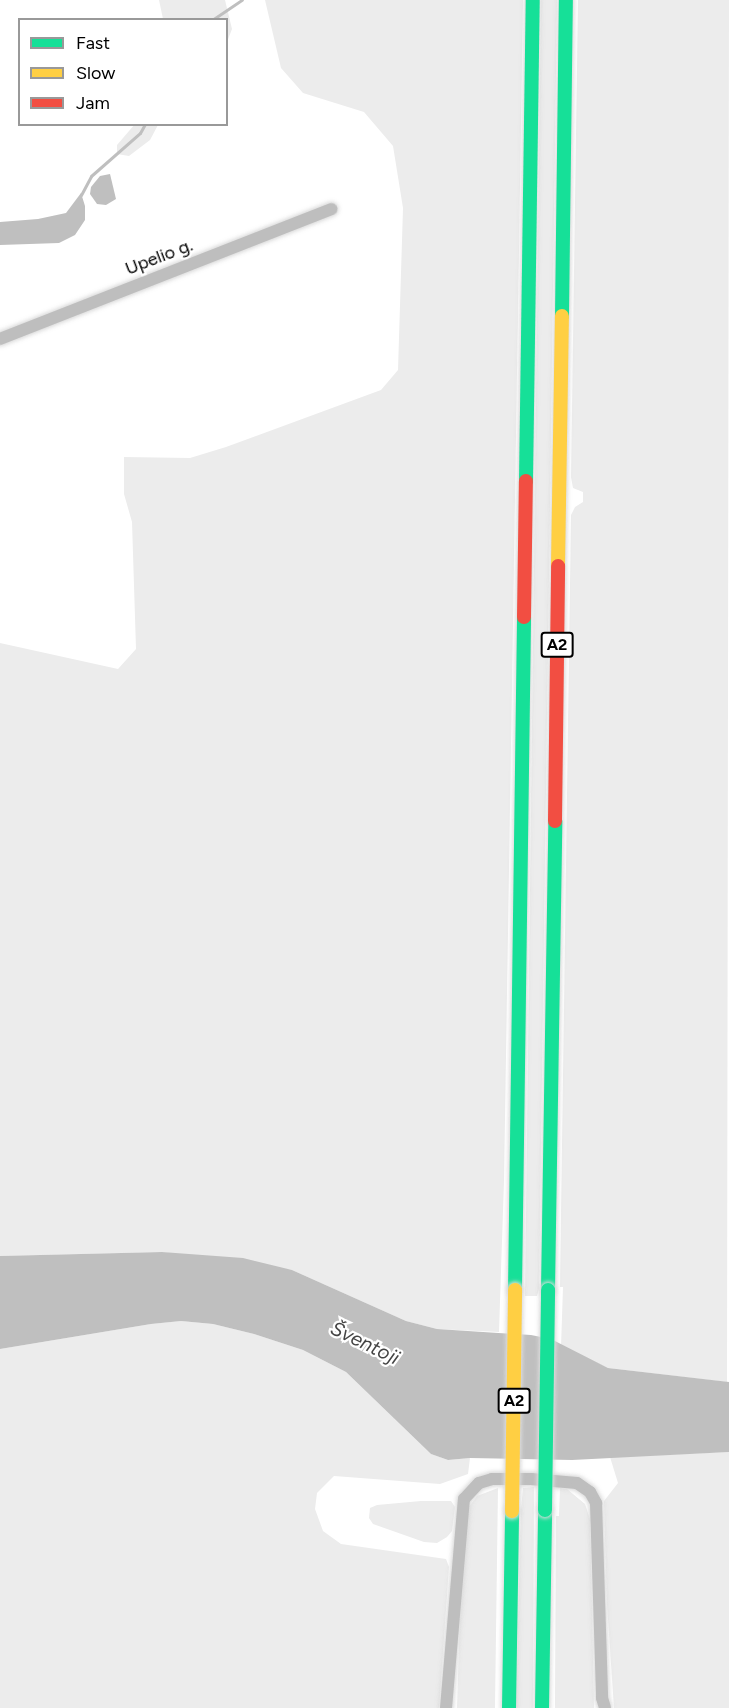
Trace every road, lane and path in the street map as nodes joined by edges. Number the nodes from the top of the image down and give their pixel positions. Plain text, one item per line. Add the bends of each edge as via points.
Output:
1 (533, 0) edge
2 (566, 0) edge
3 (331, 209) dead end
4 (0, 339) edge
5 (542, 1675) junction
6 (449, 1693) junction
7 (603, 1705) edge
8 (446, 1708) edge
9 (451, 1708) edge
10 (509, 1708) edge
11 (542, 1708) edge
12 (548, 1708) edge

1 - 10 highway, A2, bridge
2 - 5 highway, A2, bridge
3 - 4 street, Upelio g.
5 - 11 highway, A2
5 - 12 highway
6 - 7 street via 464,1499 479,1483 492,1479 531,1479 577,1483 590,1492 596,1503
6 - 8 street
6 - 9 street

